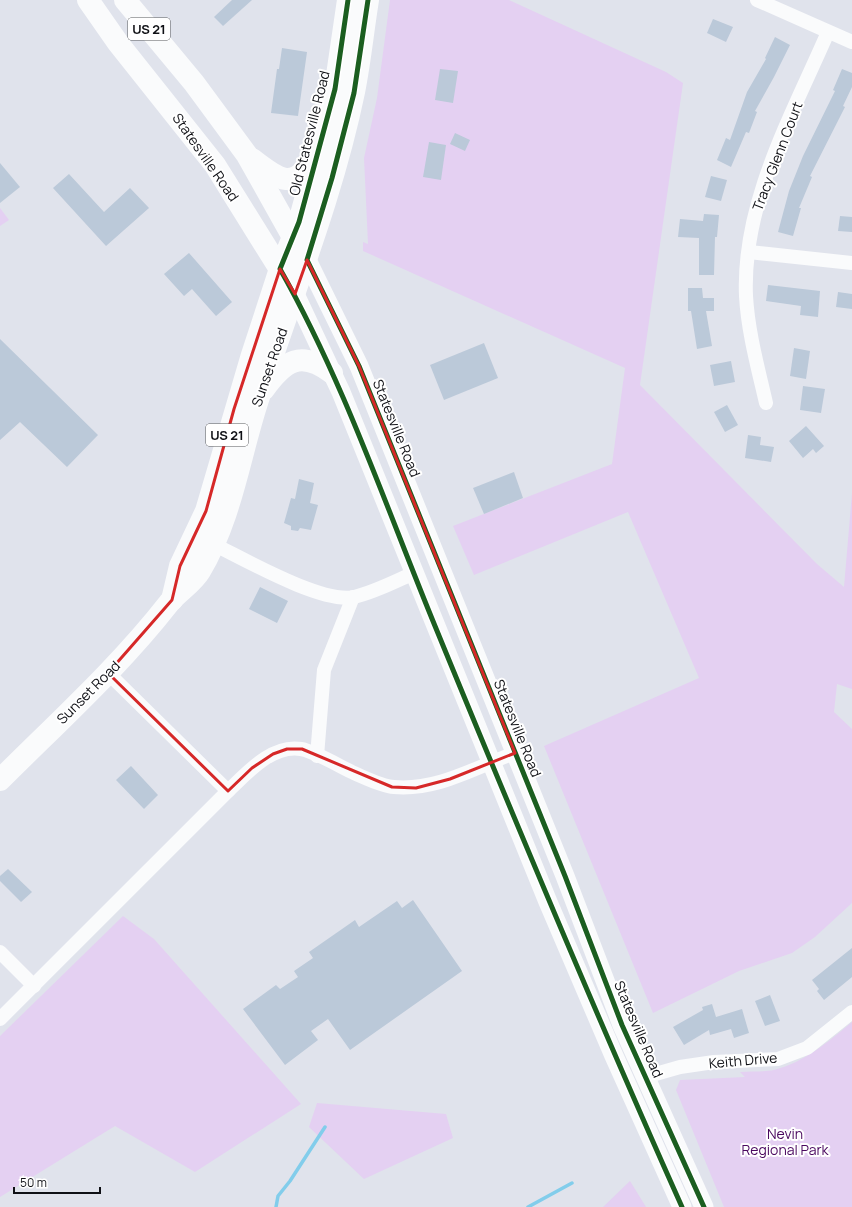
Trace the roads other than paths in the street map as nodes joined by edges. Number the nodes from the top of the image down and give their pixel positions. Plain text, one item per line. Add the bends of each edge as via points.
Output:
1 (88, 0) edge
2 (125, 0) edge
3 (348, 0) edge
4 (368, 0) edge
5 (757, 0) edge
6 (828, 32) junction
7 (852, 42) edge
8 (318, 150) junction
9 (247, 155) junction
10 (294, 238) junction
11 (749, 252) junction
12 (307, 260) junction
13 (852, 263) edge
14 (280, 269) junction
15 (295, 294) junction
16 (332, 373) junction
17 (259, 396) junction
18 (766, 403) dead end
19 (213, 544) junction
20 (414, 573) junction
21 (353, 597) junction
22 (172, 600) junction
23 (108, 672) junction
24 (515, 753) junction
25 (317, 756) junction
26 (490, 762) junction
27 (0, 780) edge
28 (228, 791) junction
29 (0, 952) edge
30 (34, 986) junction
31 (852, 1012) edge
32 (0, 1019) edge
33 (645, 1077) junction
34 (682, 1207) edge
35 (704, 1207) edge

1 - 14 main road, Statesville Road / US 21 via 118,43 215,165
2 - 9 main road, Statesville Road / US 21 via 194,83
3 - 8 main road, Old Statesville Road via 335,89
4 - 12 main road via 354,93
5 - 6 street
6 - 7 street
6 - 11 street, Tracy Glenn Court via 761,189 754,213
8 - 9 main road via 307,170 289,180 280,179
8 - 10 main road, Old Statesville Road
9 - 10 main road, Statesville Road / US 21
10 - 12 main road, Statesville Road / US 21
10 - 14 main road, Old Statesville Road
11 - 13 street
11 - 18 street, Tracy Glenn Court via 746,296
12 - 15 main road, Sunset Road / US 21
12 - 24 main road, Statesville Road via 359,366
14 - 15 main road, Statesville Road
14 - 22 main road, Sunset Road / US 21 via 234,409 214,485 203,517 180,566
15 - 16 main road, Statesville Road
15 - 17 main road, Sunset Road / US 21
16 - 17 main road via 314,361 294,361 273,376
16 - 20 main road, Statesville Road
17 - 19 main road, Sunset Road / US 21 via 235,484
19 - 21 street via 309,590 339,598
19 - 22 main road, Sunset Road / US 21 via 199,573
20 - 21 street
20 - 26 main road, Statesville Road
21 - 25 street via 324,670
22 - 23 main road, Sunset Road / US 21 via 139,641
23 - 27 main road, Sunset Road / US 21
23 - 28 street
24 - 26 street
24 - 33 main road, Statesville Road
25 - 26 street via 367,779 392,787 416,788 450,779
25 - 28 street via 302,749 287,749 273,754 252,768
26 - 34 main road, Statesville Road via 595,1012
28 - 30 street
29 - 30 street
30 - 32 street
31 - 33 street, Keith Drive via 807,1048 790,1055 769,1060 680,1067
33 - 35 main road, Statesville Road

